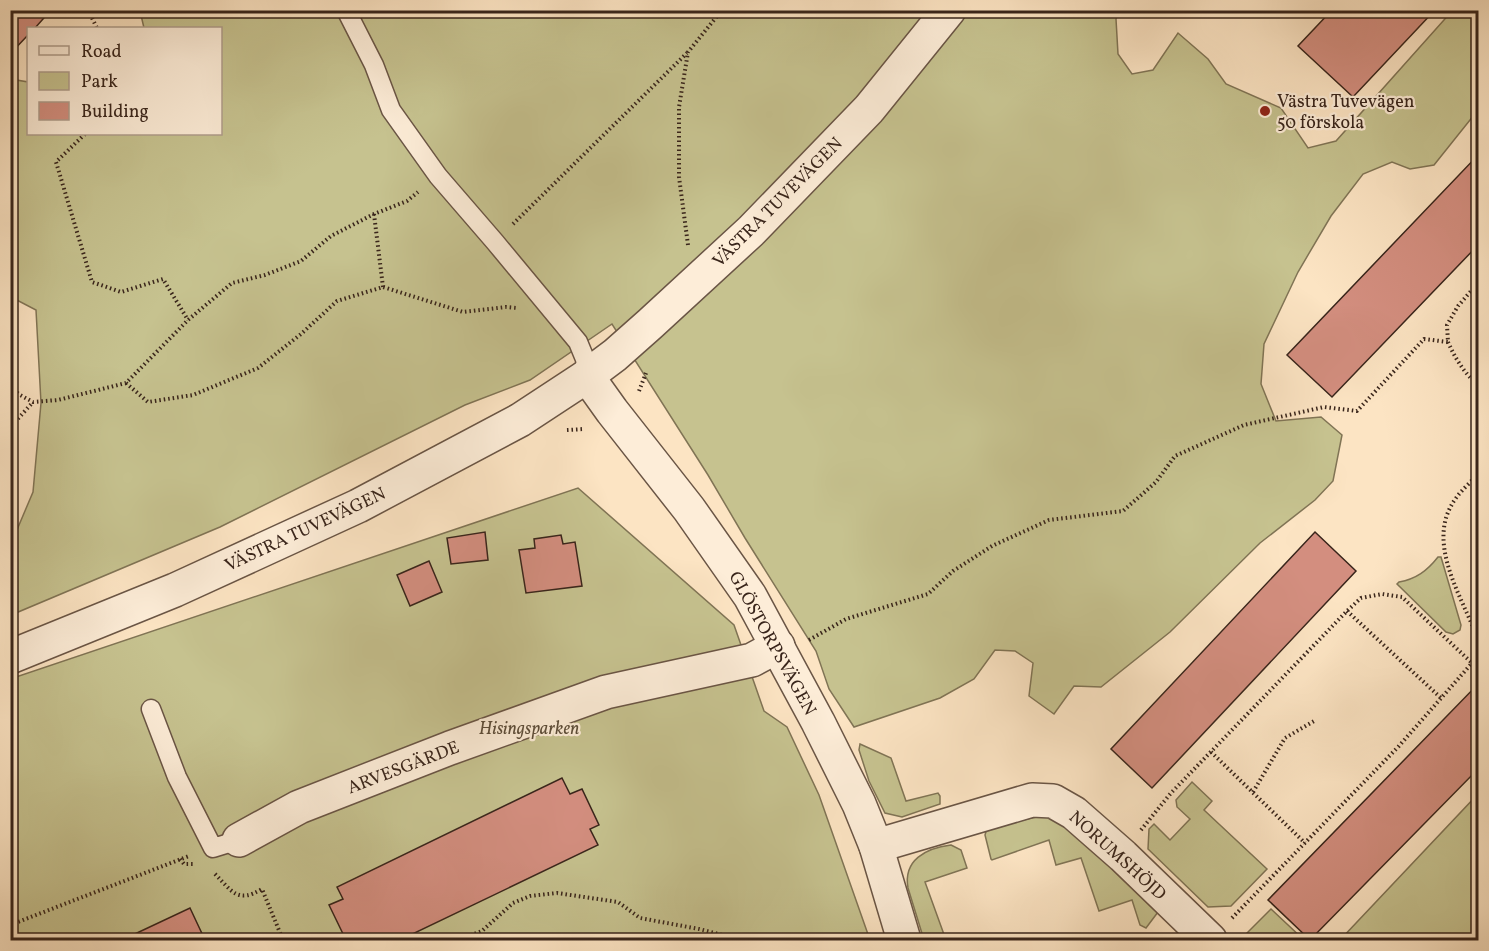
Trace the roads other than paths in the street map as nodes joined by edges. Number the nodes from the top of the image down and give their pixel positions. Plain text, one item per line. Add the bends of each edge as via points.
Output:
1 (346, 10) edge
2 (949, 10) edge
3 (587, 376) junction
4 (789, 645) junction
5 (10, 657) edge
6 (151, 709) dead end
7 (226, 844) joint
8 (876, 846) junction
9 (1218, 933) edge
10 (904, 940) edge

1 - 3 lane via 391,110 438,176 578,342
2 - 3 street, VÄSTRA TUVEVÄGEN via 869,109 751,231
3 - 4 street, GLÖSTORPSVÄGEN
3 - 5 street, VÄSTRA TUVEVÄGEN via 520,420 358,506 175,590
4 - 7 street, ARVESGÄRDE via 752,660 606,692 299,807
4 - 8 street, GLÖSTORPSVÄGEN
6 - 7 lane via 177,777
8 - 9 street, NORUMSHÖJD via 1032,800 1053,801 1074,813
8 - 10 street, GLÖSTORPSVÄGEN

